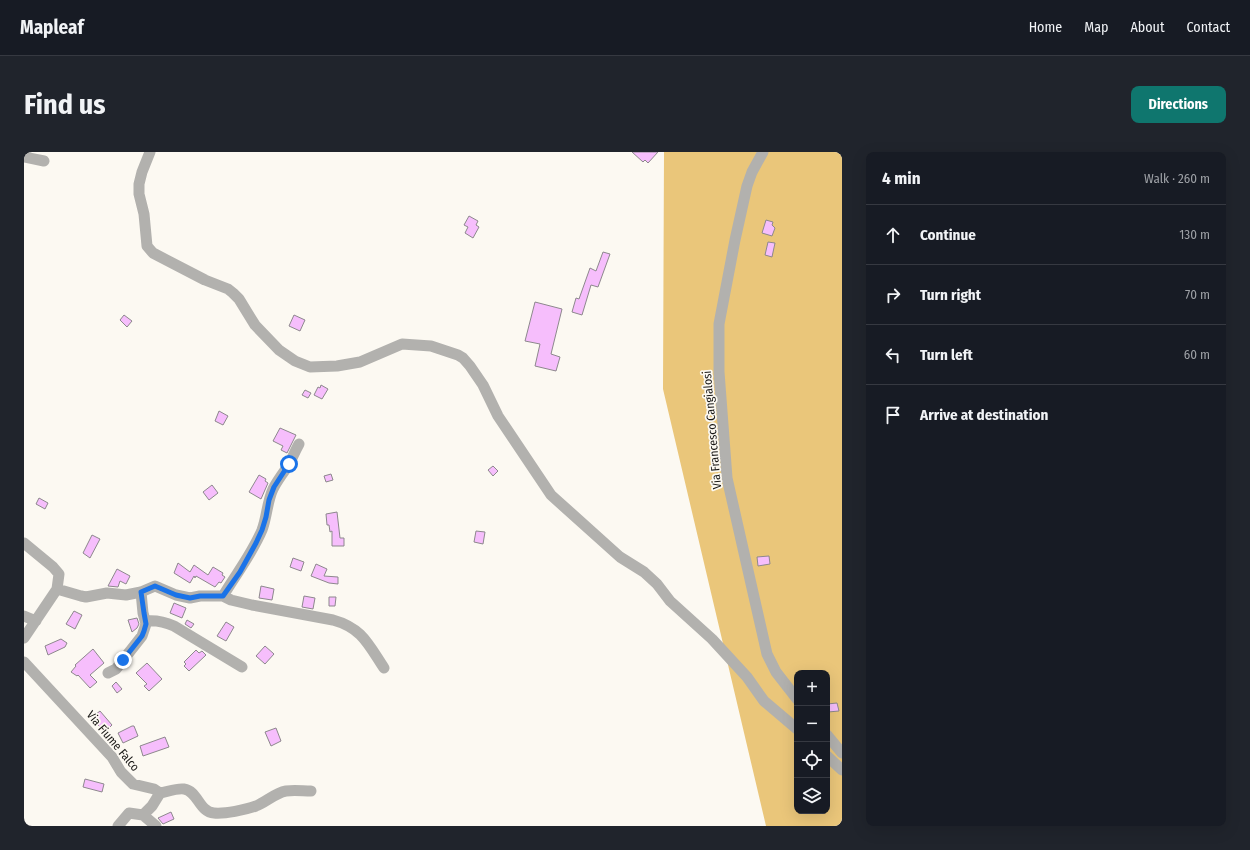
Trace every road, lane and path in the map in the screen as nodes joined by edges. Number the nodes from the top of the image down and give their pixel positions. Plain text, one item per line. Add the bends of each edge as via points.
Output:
1 (150, 152) edge
2 (763, 152) edge
3 (24, 157) edge
4 (44, 161) dead end
5 (299, 444) dead end
6 (24, 543) edge
7 (57, 589) junction
8 (141, 592) junction
9 (223, 596) junction
10 (24, 616) edge
11 (36, 621) junction
12 (146, 621) junction
13 (24, 638) edge
14 (24, 662) edge
15 (242, 667) dead end
16 (384, 668) dead end
17 (108, 673) dead end
18 (794, 695) edge
19 (794, 726) edge
20 (830, 739) edge
21 (842, 753) edge
22 (830, 759) edge
23 (842, 770) edge
24 (311, 791) dead end
25 (160, 793) junction
26 (143, 815) junction
27 (118, 826) edge
28 (156, 826) edge

1 - 19 street via 142,172 139,194 147,246 153,253 233,293 255,325 280,350 295,361 310,367 360,362 402,344 431,346 463,358 483,385 498,416 551,495 620,557 644,572 657,584 670,602 712,639 747,677 764,701
2 - 18 street, Via Francesco Cangialosi via 749,178 734,240 719,324 719,372 727,478 767,654 776,672
3 - 4 street
5 - 9 street via 274,487 256,543
6 - 7 street via 59,574
7 - 8 street via 83,596
7 - 11 street
8 - 9 street via 155,586 190,598
8 - 12 street
9 - 16 street via 252,605 343,623 359,632
10 - 11 street
11 - 13 street
12 - 15 street via 165,622 174,626
12 - 17 street via 142,636 116,670
14 - 25 street, Via Fiume Falco via 82,723 133,784
20 - 21 street
22 - 23 street
24 - 25 street via 285,791 257,806 216,813 205,810 188,790 183,788
25 - 26 street
26 - 27 street via 130,813
26 - 28 street

